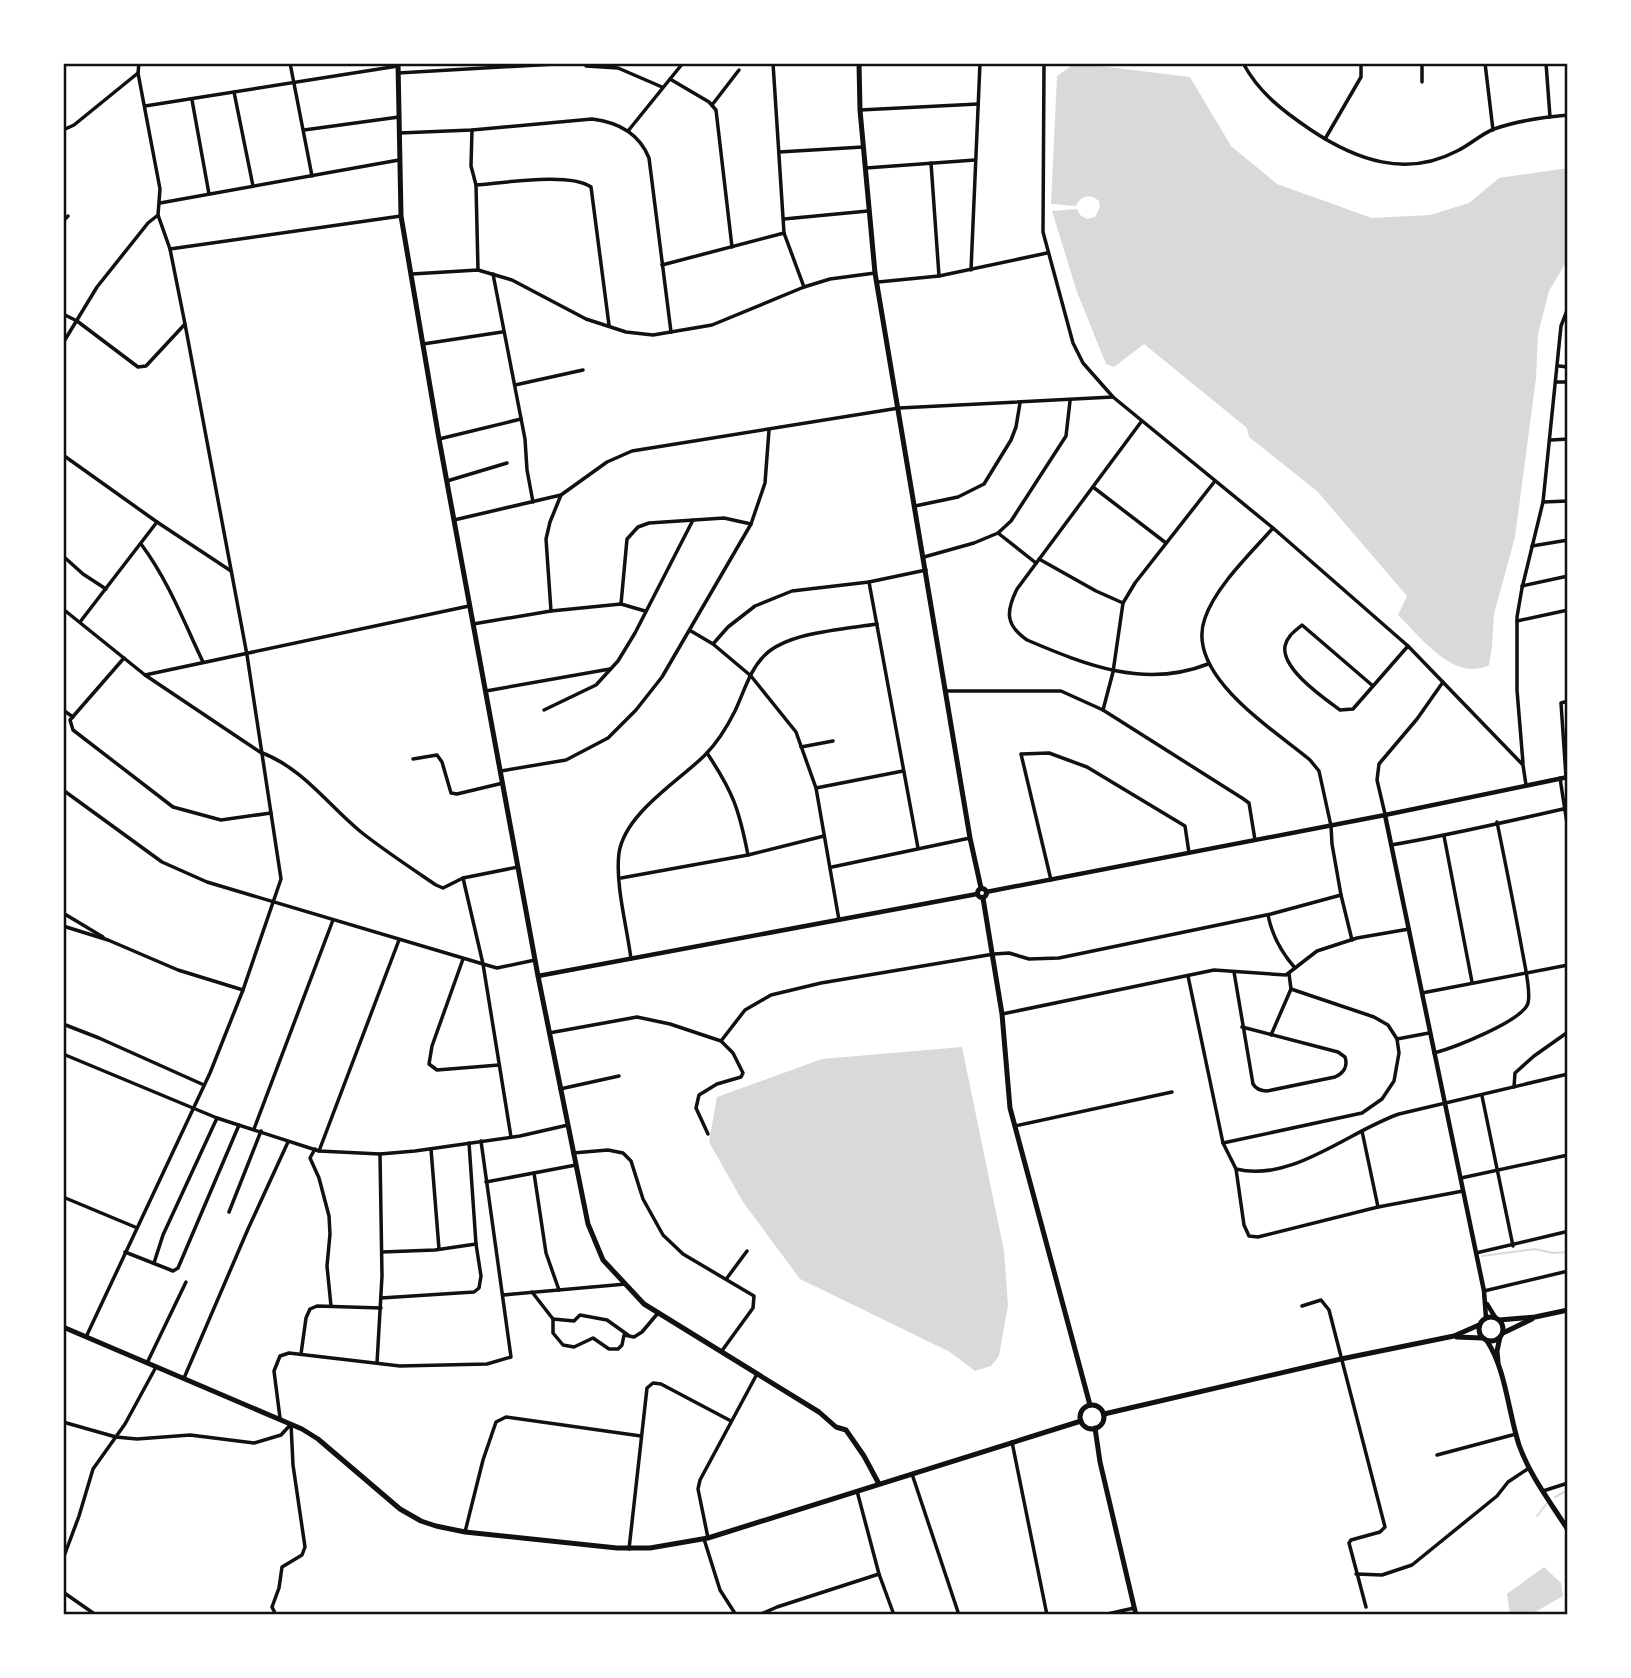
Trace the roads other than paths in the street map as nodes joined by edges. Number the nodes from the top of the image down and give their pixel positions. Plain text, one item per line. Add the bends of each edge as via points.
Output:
1 (139, 63) edge
2 (290, 63) edge
3 (461, 63) edge
4 (573, 63) edge
5 (586, 63) edge
6 (683, 63) edge
7 (773, 63) edge
8 (859, 63) edge
9 (979, 63) edge
10 (1044, 63) edge
11 (1243, 63) edge
12 (1361, 63) edge
13 (1422, 63) edge
14 (1485, 63) edge
15 (1546, 63) edge
16 (525, 65) edge
17 (398, 67) edge
18 (461, 70) junction
19 (739, 71) dead end
20 (138, 73) junction
21 (670, 79) junction
22 (1422, 82) dead end
23 (294, 83) junction
24 (662, 87) junction
25 (234, 92) junction
26 (192, 99) junction
27 (978, 104) junction
28 (712, 105) junction
29 (145, 106) junction
30 (860, 110) junction
31 (1568, 115) edge
32 (399, 117) junction
33 (1550, 117) junction
34 (63, 130) edge
35 (304, 130) junction
36 (472, 130) junction
37 (1493, 130) junction
38 (628, 131) junction
39 (399, 133) junction
40 (1325, 139) junction
41 (863, 147) junction
42 (779, 152) junction
43 (400, 160) junction
44 (975, 160) junction
45 (931, 163) junction
46 (864, 168) junction
47 (312, 176) junction
48 (476, 185) junction
49 (253, 186) junction
50 (209, 194) junction
51 (160, 203) junction
52 (868, 211) junction
53 (158, 215) junction
54 (68, 216) dead end
55 (401, 216) junction
56 (784, 219) junction
57 (63, 221) edge
58 (784, 233) junction
59 (732, 247) junction
60 (170, 249) junction
61 (1047, 253) junction
62 (662, 265) junction
63 (478, 270) junction
64 (971, 270) junction
65 (875, 273) junction
66 (412, 274) junction
67 (493, 274) junction
68 (939, 276) junction
69 (877, 282) junction
70 (804, 287) junction
71 (1568, 289) edge
72 (1567, 308) edge
73 (63, 314) edge
74 (77, 321) junction
75 (185, 324) junction
76 (609, 326) junction
77 (502, 332) junction
78 (670, 332) junction
79 (63, 343) edge
80 (423, 344) junction
81 (1559, 366) junction
82 (1568, 367) edge
83 (583, 370) dead end
84 (1556, 382) junction
85 (1568, 382) edge
86 (515, 385) junction
87 (1113, 397) junction
88 (1070, 400) junction
89 (1020, 403) junction
90 (899, 408) junction
91 (521, 419) junction
92 (1141, 421) junction
93 (769, 430) junction
94 (439, 439) junction
95 (1568, 439) edge
96 (1551, 440) junction
97 (63, 455) edge
98 (507, 463) dead end
99 (447, 481) junction
100 (1215, 481) junction
101 (1093, 487) junction
102 (561, 495) junction
103 (1568, 501) edge
104 (533, 502) junction
105 (1543, 502) junction
106 (915, 506) junction
107 (454, 520) junction
108 (693, 520) junction
109 (157, 522) junction
110 (751, 524) junction
111 (1273, 528) junction
112 (998, 533) junction
113 (1568, 540) edge
114 (1166, 543) junction
115 (141, 544) junction
116 (1532, 546) junction
117 (63, 556) edge
118 (924, 557) junction
119 (1037, 561) junction
120 (231, 570) junction
121 (926, 570) junction
122 (1568, 576) edge
123 (869, 582) junction
124 (1522, 586) junction
125 (106, 589) junction
126 (1123, 603) junction
127 (621, 604) junction
128 (470, 606) junction
129 (63, 609) edge
130 (1568, 610) edge
131 (551, 611) junction
132 (645, 611) junction
133 (1517, 621) junction
134 (80, 622) junction
135 (473, 624) junction
136 (877, 624) junction
137 (691, 631) junction
138 (713, 644) junction
139 (1408, 646) junction
140 (247, 655) junction
141 (124, 658) junction
142 (203, 662) junction
143 (1208, 664) junction
144 (612, 668) junction
145 (1113, 672) junction
146 (145, 675) junction
147 (751, 676) junction
148 (1443, 682) junction
149 (1373, 687) junction
150 (485, 691) junction
151 (946, 691) junction
152 (1568, 701) edge
153 (63, 710) edge
154 (544, 710) dead end
155 (1103, 710) junction
156 (73, 717) junction
157 (833, 741) dead end
158 (801, 747) junction
159 (260, 752) junction
160 (707, 753) junction
161 (413, 759) dead end
162 (1523, 765) junction
163 (501, 771) junction
164 (903, 771) junction
165 (1564, 778) edge
166 (503, 783) junction
167 (1526, 785) junction
168 (817, 788) junction
169 (63, 790) edge
170 (1566, 808) edge
171 (271, 813) junction
172 (1385, 815) junction
173 (1497, 822) junction
174 (1331, 826) junction
175 (1568, 830) edge
176 (824, 836) junction
177 (1444, 836) junction
178 (970, 838) junction
179 (1255, 840) junction
180 (1391, 845) junction
181 (918, 848) junction
182 (1189, 853) junction
183 (748, 855) junction
184 (518, 867) junction
185 (831, 867) junction
186 (463, 878) junction
187 (620, 878) junction
188 (1051, 880) junction
189 (982, 893) junction
190 (1341, 895) junction
191 (275, 901) junction
192 (63, 913) edge
193 (1267, 915) junction
194 (333, 920) junction
195 (839, 920) junction
196 (63, 926) edge
197 (1409, 929) junction
198 (108, 940) junction
199 (399, 940) junction
200 (1352, 940) junction
201 (994, 954) junction
202 (463, 959) junction
203 (631, 959) junction
204 (535, 960) junction
205 (484, 964) junction
206 (1568, 965) edge
207 (1295, 968) junction
208 (1234, 972) junction
209 (1526, 972) junction
210 (1289, 974) junction
211 (538, 976) junction
212 (1188, 976) junction
213 (1472, 982) junction
214 (1291, 989) junction
215 (243, 990) junction
216 (1422, 993) junction
217 (1002, 1014) junction
218 (63, 1024) edge
219 (1242, 1027) junction
220 (1430, 1032) junction
221 (1568, 1032) edge
222 (549, 1033) junction
223 (1271, 1034) junction
224 (1397, 1039) junction
225 (720, 1041) junction
226 (1434, 1053) junction
227 (63, 1054) edge
228 (499, 1065) junction
229 (1568, 1074) edge
230 (619, 1076) dead end
231 (204, 1085) junction
232 (1514, 1087) junction
233 (560, 1089) junction
234 (1172, 1092) dead end
235 (1482, 1096) junction
236 (1445, 1104) junction
237 (194, 1107) junction
238 (217, 1118) junction
239 (239, 1125) junction
240 (568, 1125) junction
241 (1015, 1126) junction
242 (254, 1129) junction
243 (261, 1132) junction
244 (1362, 1132) junction
245 (708, 1134) dead end
246 (511, 1137) junction
247 (288, 1142) junction
248 (481, 1142) junction
249 (469, 1143) junction
250 (1223, 1143) junction
251 (430, 1149) junction
252 (317, 1150) junction
253 (573, 1153) junction
254 (380, 1154) junction
255 (1568, 1155) edge
256 (576, 1165) junction
257 (1236, 1169) junction
258 (1497, 1170) junction
259 (534, 1173) junction
260 (1461, 1178) junction
261 (486, 1182) junction
262 (1463, 1191) junction
263 (63, 1197) edge
264 (1378, 1207) junction
265 (229, 1212) dead end
266 (136, 1228) junction
267 (1565, 1232) dead end
268 (476, 1244) junction
269 (1513, 1246) junction
270 (439, 1249) junction
271 (747, 1251) dead end
272 (125, 1252) junction
273 (382, 1252) junction
274 (1476, 1253) junction
275 (154, 1263) junction
276 (1568, 1271) edge
277 (727, 1278) junction
278 (186, 1282) dead end
279 (626, 1284) junction
280 (559, 1290) junction
281 (1484, 1291) junction
282 (532, 1292) junction
283 (503, 1295) junction
284 (382, 1298) junction
285 (1487, 1303) junction
286 (331, 1306) junction
287 (1302, 1306) dead end
288 (381, 1308) junction
289 (1568, 1310) edge
290 (657, 1312) junction
291 (1535, 1317) junction
292 (1486, 1318) junction
293 (1497, 1318) junction
294 (554, 1319) junction
295 (1479, 1325) junction
296 (63, 1327) edge
297 (1502, 1335) junction
298 (629, 1336) junction
299 (1454, 1336) junction
300 (86, 1337) junction
301 (1485, 1339) junction
302 (722, 1352) junction
303 (300, 1354) junction
304 (1341, 1359) junction
305 (147, 1363) junction
306 (377, 1363) junction
307 (156, 1367) junction
308 (1499, 1368) junction
309 (757, 1374) junction
310 (184, 1378) junction
311 (1090, 1405) junction
312 (1104, 1414) junction
313 (280, 1418) junction
314 (1081, 1420) junction
315 (731, 1421) junction
316 (63, 1422) edge
317 (291, 1424) junction
318 (1095, 1429) junction
319 (1516, 1434) junction
320 (641, 1436) junction
321 (116, 1437) junction
322 (1012, 1442) junction
323 (1437, 1455) dead end
324 (1529, 1468) junction
325 (912, 1474) junction
326 (1568, 1483) edge
327 (879, 1484) junction
328 (857, 1491) junction
329 (1543, 1491) junction
330 (1568, 1530) edge
331 (464, 1532) junction
332 (706, 1539) junction
333 (629, 1549) junction
334 (63, 1559) edge
335 (879, 1574) junction
336 (1356, 1574) junction
337 (63, 1592) edge
338 (1366, 1607) dead end
339 (1134, 1608) junction
340 (96, 1615) edge
341 (275, 1615) edge
342 (736, 1615) edge
343 (759, 1615) edge
344 (894, 1615) edge
345 (959, 1615) edge
346 (1047, 1615) edge
347 (1103, 1615) edge
348 (1136, 1615) edge

1 - 20 street
2 - 23 street
3 - 18 street
4 - 16 street
5 - 24 street via 618,68
6 - 21 street
7 - 42 street
8 - 30 main road
9 - 27 street
10 - 61 street via 1042,179
11 - 40 street via 1279,108
12 - 40 street via 1361,77
13 - 22 street
14 - 37 street
15 - 33 street
16 - 18 street
17 - 18 street
17 - 23 street
17 - 32 main road
19 - 28 street
20 - 29 street
20 - 34 street
21 - 24 street
21 - 28 street
23 - 25 street
23 - 35 street
24 - 38 street
25 - 26 street
25 - 49 street
26 - 29 street
26 - 50 street
27 - 30 street
27 - 44 street
28 - 59 street via 718,120
29 - 51 street
30 - 41 main road
31 - 33 street
32 - 35 street
32 - 39 main road
33 - 37 street
35 - 47 street
36 - 38 street via 592,119
36 - 39 street
36 - 48 street via 471,166
37 - 40 street via 1456,152 1399,166 1370,160
38 - 62 street via 649,158
39 - 43 main road
41 - 42 street
41 - 46 main road
42 - 56 street
43 - 47 street
43 - 55 main road
44 - 45 street
44 - 64 street
45 - 46 street
45 - 68 street
46 - 52 main road
47 - 49 street
48 - 63 street
48 - 76 street via 565,179 591,187
49 - 50 street
50 - 51 street
51 - 53 street
52 - 56 street
52 - 65 main road
53 - 60 street
53 - 74 street via 97,287
54 - 57 street
55 - 60 street
55 - 66 main road
56 - 58 street
58 - 59 street
58 - 70 street
59 - 62 street
60 - 75 street
61 - 64 street
61 - 87 street via 1073,343 1083,363
62 - 78 street
63 - 66 street
63 - 67 street
64 - 68 street
65 - 69 main road
65 - 70 street
66 - 80 main road
67 - 76 street
67 - 77 street
68 - 69 street
69 - 90 main road
70 - 78 street via 712,325
71 - 72 street
72 - 81 street
73 - 74 street
74 - 75 street via 142,368
74 - 79 street
75 - 120 street
76 - 78 street via 639,334
77 - 80 street
77 - 86 street
80 - 94 main road
81 - 82 street
81 - 84 street
83 - 86 street
84 - 85 street
84 - 96 street
86 - 91 street
87 - 88 street
87 - 92 street
88 - 89 street
88 - 112 street via 1066,436 1011,522
89 - 90 street
89 - 106 street via 1011,440 985,484 958,497
90 - 93 street
90 - 106 main road
91 - 94 street
91 - 104 street
92 - 100 street
92 - 101 street
93 - 102 street via 632,451 607,462
93 - 110 street via 765,483
94 - 99 main road
95 - 96 street
96 - 105 street
97 - 109 street
98 - 99 street
99 - 107 main road
100 - 111 street
100 - 114 street
101 - 114 street
101 - 119 street
102 - 104 street
102 - 131 street via 546,539
103 - 105 street
104 - 107 street
105 - 116 street
106 - 118 main road
107 - 128 main road
108 - 110 street via 724,517
108 - 127 street via 649,523 632,533 627,539
108 - 132 street
109 - 115 street
109 - 120 street
110 - 137 street
111 - 139 street
111 - 143 street via 1213,601 1201,639
112 - 118 street
112 - 119 street
113 - 116 street
114 - 126 street
115 - 125 street
115 - 142 street via 170,591
116 - 124 street
117 - 125 street
118 - 121 main road
119 - 126 street
119 - 145 street via 1011,601 1011,624 1016,633
120 - 140 street
121 - 123 street
121 - 151 main road
122 - 124 street
123 - 136 street
123 - 138 street via 792,592 755,606
124 - 133 street
125 - 134 street
126 - 145 street
127 - 131 street
127 - 132 street
128 - 135 main road
128 - 140 street
129 - 134 street
130 - 133 street
131 - 135 street
132 - 144 street
133 - 162 street
134 - 141 street
135 - 150 main road
136 - 147 street via 786,641 765,654
136 - 164 street
137 - 138 street
137 - 163 street via 662,677 608,738 566,760
138 - 147 street
139 - 148 street
139 - 149 street
140 - 142 street
140 - 159 street
141 - 146 street
141 - 156 street
142 - 146 street
143 - 145 street via 1156,676
143 - 174 street via 1239,702 1319,771
144 - 150 street
144 - 154 street via 596,685
145 - 155 street
146 - 159 street
147 - 158 street via 796,732
147 - 160 street via 734,713
148 - 162 street
148 - 172 street via 1378,764
149 - 149 street via 1353,709 1340,710 1287,663 1284,648 1290,635 1302,625
150 - 163 main road
151 - 155 street via 1061,691
151 - 178 main road
152 - 165 street via 1561,703
153 - 156 street
155 - 179 street via 1249,803
156 - 171 street via 73,730 173,807 221,820
157 - 158 street
158 - 168 street
159 - 171 street
159 - 186 street via 300,774 361,832 436,886 443,888
160 - 183 street via 730,788
160 - 187 street via 642,811 629,829 619,852
161 - 166 street via 437,755 451,793
162 - 167 street
163 - 166 main road
164 - 168 street
164 - 181 street
165 - 167 street
165 - 170 street
166 - 184 main road
167 - 172 street
168 - 176 street
169 - 191 street via 162,862 207,882
170 - 173 street
170 - 175 street
171 - 191 street via 281,879
172 - 174 street
172 - 180 street
173 - 177 street
173 - 209 street
174 - 179 street
174 - 190 street
176 - 183 street
176 - 185 street
177 - 180 street
177 - 213 street
178 - 181 street
178 - 189 main road
179 - 182 street
180 - 197 street
181 - 185 street
182 - 188 street
182 - 188 street via 1185,826 1087,767 1049,753 1021,754
183 - 187 street
184 - 186 street
184 - 204 main road
185 - 195 street
186 - 205 street
187 - 203 street
188 - 189 street
189 - 195 street
189 - 201 main road
190 - 193 street
190 - 200 street
191 - 194 street
191 - 215 street
192 - 198 street
193 - 201 street via 1059,958
193 - 207 street via 1272,933
194 - 199 street
194 - 242 street
195 - 203 street
196 - 198 street
197 - 200 street
197 - 216 street
198 - 215 street via 178,970
199 - 202 street
199 - 252 street
200 - 207 street via 1317,951
201 - 217 main road
201 - 225 street via 821,982 771,995 744,1010
202 - 205 street
202 - 228 street via 429,1064 437,1070
203 - 211 street
204 - 205 street via 497,968
204 - 211 main road
205 - 228 street
206 - 209 street
207 - 210 street
208 - 210 street
208 - 212 street via 1214,970
208 - 219 street
209 - 213 street
209 - 226 street via 1525,1009 1482,1035
210 - 214 street
211 - 222 main road
212 - 217 street
212 - 250 street
213 - 216 street
214 - 223 street
214 - 224 street via 1374,1017 1388,1025
215 - 231 street
216 - 220 street
217 - 241 main road
218 - 231 street
219 - 223 street
219 - 223 street via 1253,1084 1260,1090 1335,1077 1346,1067 1342,1054
220 - 224 street
220 - 226 street
221 - 232 street via 1515,1073
222 - 225 street via 637,1017
222 - 233 main road
224 - 250 street via 1394,1081 1382,1099 1362,1113
225 - 245 street via 733,1053 743,1073 699,1094 696,1108
226 - 236 street
227 - 237 street
228 - 246 street
229 - 232 street
230 - 233 street
231 - 237 street
232 - 235 street
233 - 240 main road
234 - 241 street
235 - 236 street
235 - 258 street
236 - 244 street via 1375,1122
236 - 260 street
237 - 238 street
237 - 266 street
238 - 239 street
238 - 275 street
239 - 242 street
239 - 275 street via 178,1268 173,1271
240 - 246 street
240 - 253 main road
241 - 311 main road
242 - 243 street
243 - 247 street
243 - 265 street
244 - 257 street via 1290,1166 1268,1171
244 - 264 street
246 - 248 street
247 - 252 street
247 - 310 street
248 - 249 street
248 - 261 street
249 - 251 street
249 - 268 street
250 - 257 street
251 - 254 street
251 - 270 street
252 - 254 street
252 - 286 street via 310,1157 328,1216
253 - 256 main road
253 - 277 street via 623,1153 631,1161 643,1199 663,1235 683,1254
254 - 273 street
255 - 258 street
256 - 259 street
256 - 279 main road via 587,1224 603,1260
257 - 264 street via 1249,1236
258 - 260 street
258 - 269 street
259 - 261 street
259 - 280 street via 546,1253
260 - 262 street
261 - 283 street
262 - 264 street
262 - 274 street
263 - 266 street
266 - 272 street
267 - 269 street
268 - 270 street
268 - 284 street via 481,1276 474,1292
269 - 274 street
270 - 273 street
271 - 277 street
272 - 275 street
272 - 300 street
273 - 284 street
274 - 281 street
276 - 281 street
277 - 302 street via 756,1301
278 - 305 street
279 - 280 street
279 - 290 main road
280 - 282 street
281 - 285 street
282 - 283 street
282 - 294 street
283 - 306 street via 511,1357 507,1360 487,1364
284 - 288 street
285 - 292 street
285 - 293 street
286 - 288 street
286 - 303 street via 310,1309
287 - 304 street via 1315,1300 1325,1303
288 - 306 street
289 - 291 main road
290 - 298 street via 642,1332
290 - 302 main road
291 - 293 main road
291 - 297 main road
292 - 293 main road
292 - 295 main road
293 - 297 main road
294 - 298 street via 574,1321 580,1315 607,1320
294 - 298 street via 553,1333 563,1345 574,1347 593,1338 618,1349 624,1335
295 - 299 main road
295 - 301 main road
296 - 300 main road
297 - 301 main road via 1494,1341
297 - 308 main road via 1497,1351
299 - 301 main road
299 - 304 main road
300 - 305 main road
301 - 308 main road
302 - 309 main road
303 - 306 street
303 - 313 street via 289,1353 276,1361
304 - 312 main road
304 - 336 street via 1385,1527 1349,1543
305 - 307 main road
307 - 310 main road
307 - 321 street
308 - 319 main road
309 - 315 street
309 - 327 main road via 846,1430
310 - 313 main road
311 - 312 main road
311 - 314 main road
312 - 318 main road
313 - 317 main road
314 - 318 main road via 1085,1427
314 - 322 main road
315 - 320 street via 656,1382 645,1392
315 - 332 street via 698,1489
316 - 321 street
317 - 321 street via 281,1435 254,1443 197,1436
317 - 331 main road via 317,1439 408,1513 428,1524
317 - 341 street via 305,1547 302,1555 282,1567 272,1607
318 - 339 main road
319 - 323 street
319 - 324 main road
320 - 331 street via 506,1417 496,1422
320 - 333 street
321 - 334 street via 93,1469
322 - 325 main road
322 - 346 street
324 - 329 main road
324 - 336 street via 1412,1565 1382,1575
325 - 327 main road
325 - 345 street
326 - 329 street
327 - 328 main road
328 - 332 main road
328 - 335 street
329 - 330 main road
331 - 333 main road
332 - 333 main road
332 - 342 street via 719,1590
335 - 343 street
335 - 344 street
336 - 338 street
337 - 340 street
339 - 347 street
339 - 348 main road

